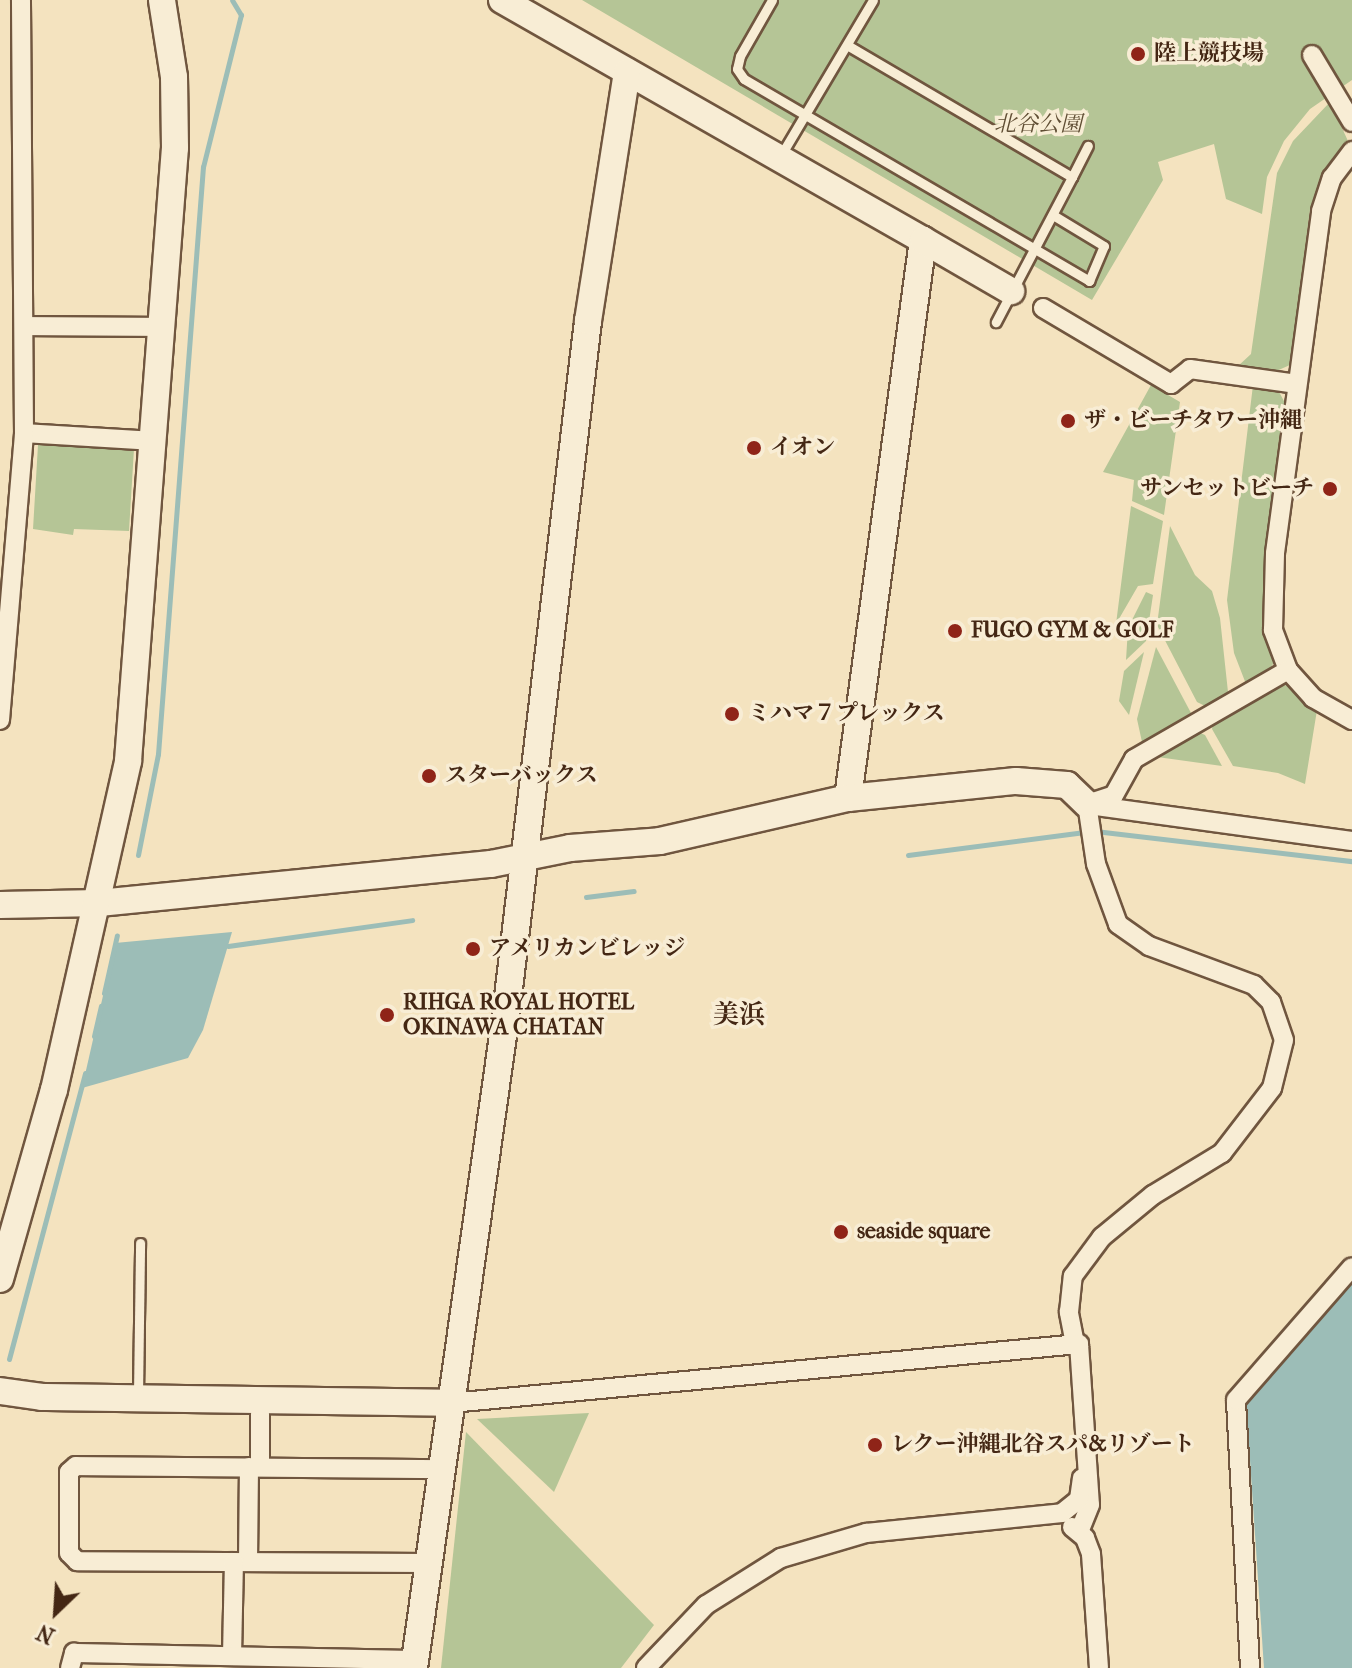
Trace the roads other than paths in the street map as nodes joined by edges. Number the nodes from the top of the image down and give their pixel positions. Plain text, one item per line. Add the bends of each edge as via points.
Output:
1 (21, 0) edge
2 (162, 0) edge
3 (502, 0) edge
4 (772, 0) edge
5 (873, 0) edge
6 (847, 45) junction
7 (1312, 55) dead end
8 (627, 72) junction
9 (804, 117) junction
10 (1352, 122) edge
11 (1088, 146) dead end
12 (1352, 151) edge
13 (780, 158) junction
14 (1072, 177) junction
15 (1053, 215) junction
16 (923, 240) junction
17 (1035, 251) junction
18 (1011, 291) junction
19 (1043, 308) dead end
20 (996, 322) dead end
21 (25, 326) junction
22 (162, 327) junction
23 (1297, 384) junction
24 (24, 433) junction
25 (154, 441) junction
26 (1288, 670) junction
27 (0, 720) edge
28 (1352, 720) edge
29 (848, 798) junction
30 (1087, 804) junction
31 (1352, 841) edge
32 (526, 859) junction
33 (99, 903) junction
34 (0, 905) edge
35 (140, 1243) dead end
36 (1352, 1267) edge
37 (0, 1279) edge
38 (1075, 1344) junction
39 (0, 1391) edge
40 (138, 1398) junction
41 (451, 1403) junction
42 (260, 1414) dead end
43 (254, 1467) junction
44 (441, 1469) junction
45 (979, 1523) junction
46 (1079, 1532) junction
47 (241, 1562) junction
48 (428, 1563) junction
49 (232, 1656) junction
50 (415, 1664) edge
51 (70, 1668) edge
52 (646, 1668) edge
53 (1099, 1668) edge
54 (1250, 1668) edge

1 - 21 street
2 - 22 street via 176,111
3 - 8 street
4 - 9 lane via 737,69
5 - 6 lane
6 - 9 lane
6 - 14 lane
7 - 10 street
8 - 13 street
8 - 32 street via 588,321
9 - 13 lane
9 - 17 lane
11 - 14 lane
12 - 23 street via 1332,178 1321,211
13 - 16 street
14 - 15 lane
15 - 17 lane
15 - 17 lane via 1097,240 1105,254 1089,281
16 - 18 street
16 - 29 street
17 - 18 lane
18 - 20 lane
19 - 23 street via 1171,384 1190,369
21 - 22 street
21 - 24 street
22 - 25 street
23 - 26 street via 1270,601 1273,630
24 - 25 street
24 - 27 street
25 - 33 street via 128,761
26 - 28 street via 1313,698
26 - 30 street via 1134,759 1114,795
29 - 30 street via 1047,781 1067,785
29 - 32 street via 660,841 570,848
30 - 31 street
30 - 38 street via 1096,864 1118,924 1149,946 1254,985 1271,1002 1284,1040 1272,1088 1222,1153 1153,1195 1102,1237 1073,1276 1069,1312
32 - 33 street
32 - 41 street
33 - 34 street
33 - 37 street
35 - 40 lane
36 - 54 street via 1236,1400
38 - 41 street
38 - 45 street via 1079,1499 1062,1513
38 - 46 street via 1090,1505
39 - 40 street
40 - 41 street
41 - 44 street
42 - 43 street
43 - 44 street
43 - 47 street
43 - 47 street via 76,1466 69,1472 69,1553 77,1561
44 - 48 street
45 - 46 street via 1057,1523
45 - 52 street via 866,1533 781,1558 706,1605
46 - 53 street via 1092,1560
47 - 48 street
47 - 49 street
48 - 50 street
49 - 50 street
49 - 51 street via 74,1653

